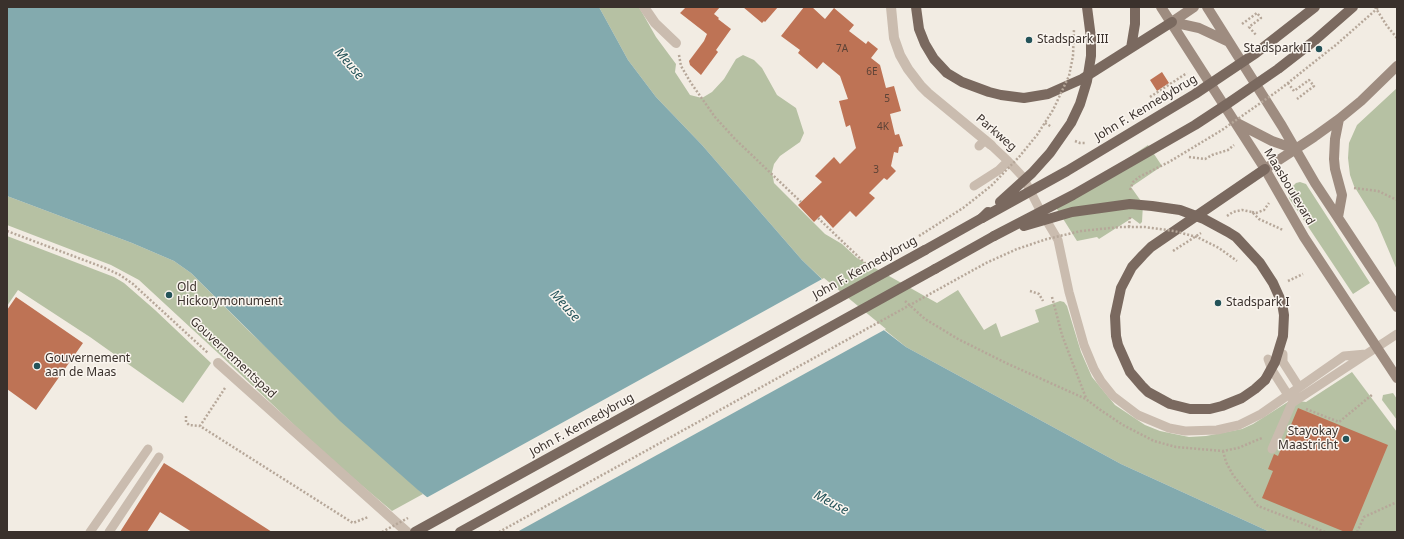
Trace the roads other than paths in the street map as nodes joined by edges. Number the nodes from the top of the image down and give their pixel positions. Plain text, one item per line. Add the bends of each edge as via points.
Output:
1 (644, 7) edge
2 (891, 7) edge
3 (916, 7) edge
4 (1087, 7) edge
5 (1135, 7) edge
6 (1161, 7) edge
7 (1194, 7) edge
8 (1207, 7) edge
9 (1315, 7) edge
10 (1353, 7) edge
11 (1172, 22) junction
12 (1229, 42) junction
13 (676, 43) road end
14 (1131, 48) junction
15 (1397, 66) edge
16 (1339, 119) junction
17 (1235, 122) junction
18 (985, 144) joint
19 (1295, 149) junction
20 (1008, 161) junction
21 (1265, 169) junction
22 (974, 186) dead end
23 (1338, 217) junction
24 (982, 218) junction
25 (994, 236) junction
26 (1397, 307) edge
27 (1397, 334) edge
28 (1376, 347) junction
29 (1283, 354) dead end
30 (1366, 354) junction
31 (1268, 359) dead end
32 (218, 363) road end
33 (1397, 378) edge
34 (1299, 387) junction
35 (1290, 399) junction
36 (148, 449) dead end
37 (1272, 449) dead end
38 (159, 457) dead end
39 (90, 532) edge
40 (109, 532) edge
41 (406, 532) edge
42 (415, 532) edge
43 (460, 532) edge

1 - 13 street via 655,23
2 - 18 street, Parkweg via 894,38 908,69 928,93
3 - 14 main road via 921,35 940,66 962,82 1001,95 1024,98 1053,92 1082,79
4 - 24 main road, bridge via 1091,38 1090,64 1086,88 1075,114 1041,163
5 - 14 main road
6 - 11 main road, Maasboulevard
7 - 11 main road
8 - 12 main road, Maasboulevard
9 - 24 main road, John F. Kennedybrug, bridge via 1256,53 1195,94
10 - 25 main road, bridge via 1292,58 1195,125 1073,195
11 - 12 main road via 1199,28
11 - 14 main road
11 - 17 main road, Maasboulevard
12 - 19 main road, Maasboulevard
15 - 16 main road
16 - 19 main road
16 - 23 main road via 1334,158 1342,195
17 - 19 main road via 1265,138
17 - 21 main road, Maasboulevard
18 - 20 lane, Parkweg
19 - 21 main road
19 - 23 main road, Maasboulevard
20 - 22 lane
20 - 35 lane, Parkweg via 1023,177 1058,240 1084,345 1101,381 1119,401 1138,415 1169,428 1205,431 1239,425
21 - 25 main road, bridge via 1236,188 1147,251 1132,267 1118,298 1115,330 1118,345 1130,372 1148,392 1170,404 1190,409 1210,409 1235,402 1265,380 1275,362 1283,336 1282,303 1273,283 1252,253 1236,237 1216,225 1180,210 1130,204 1072,212
21 - 28 main road, Maasboulevard via 1304,237
23 - 26 main road, Maasboulevard
24 - 42 main road, John F. Kennedybrug, bridge
25 - 43 main road, bridge
27 - 28 lane
28 - 30 lane
28 - 33 main road, Maasboulevard
29 - 34 lane via 1283,362
30 - 34 lane via 1344,356
30 - 35 lane
31 - 35 lane
32 - 41 street, Gouvernementspad
34 - 35 lane
35 - 37 lane
36 - 39 lane
38 - 40 lane

